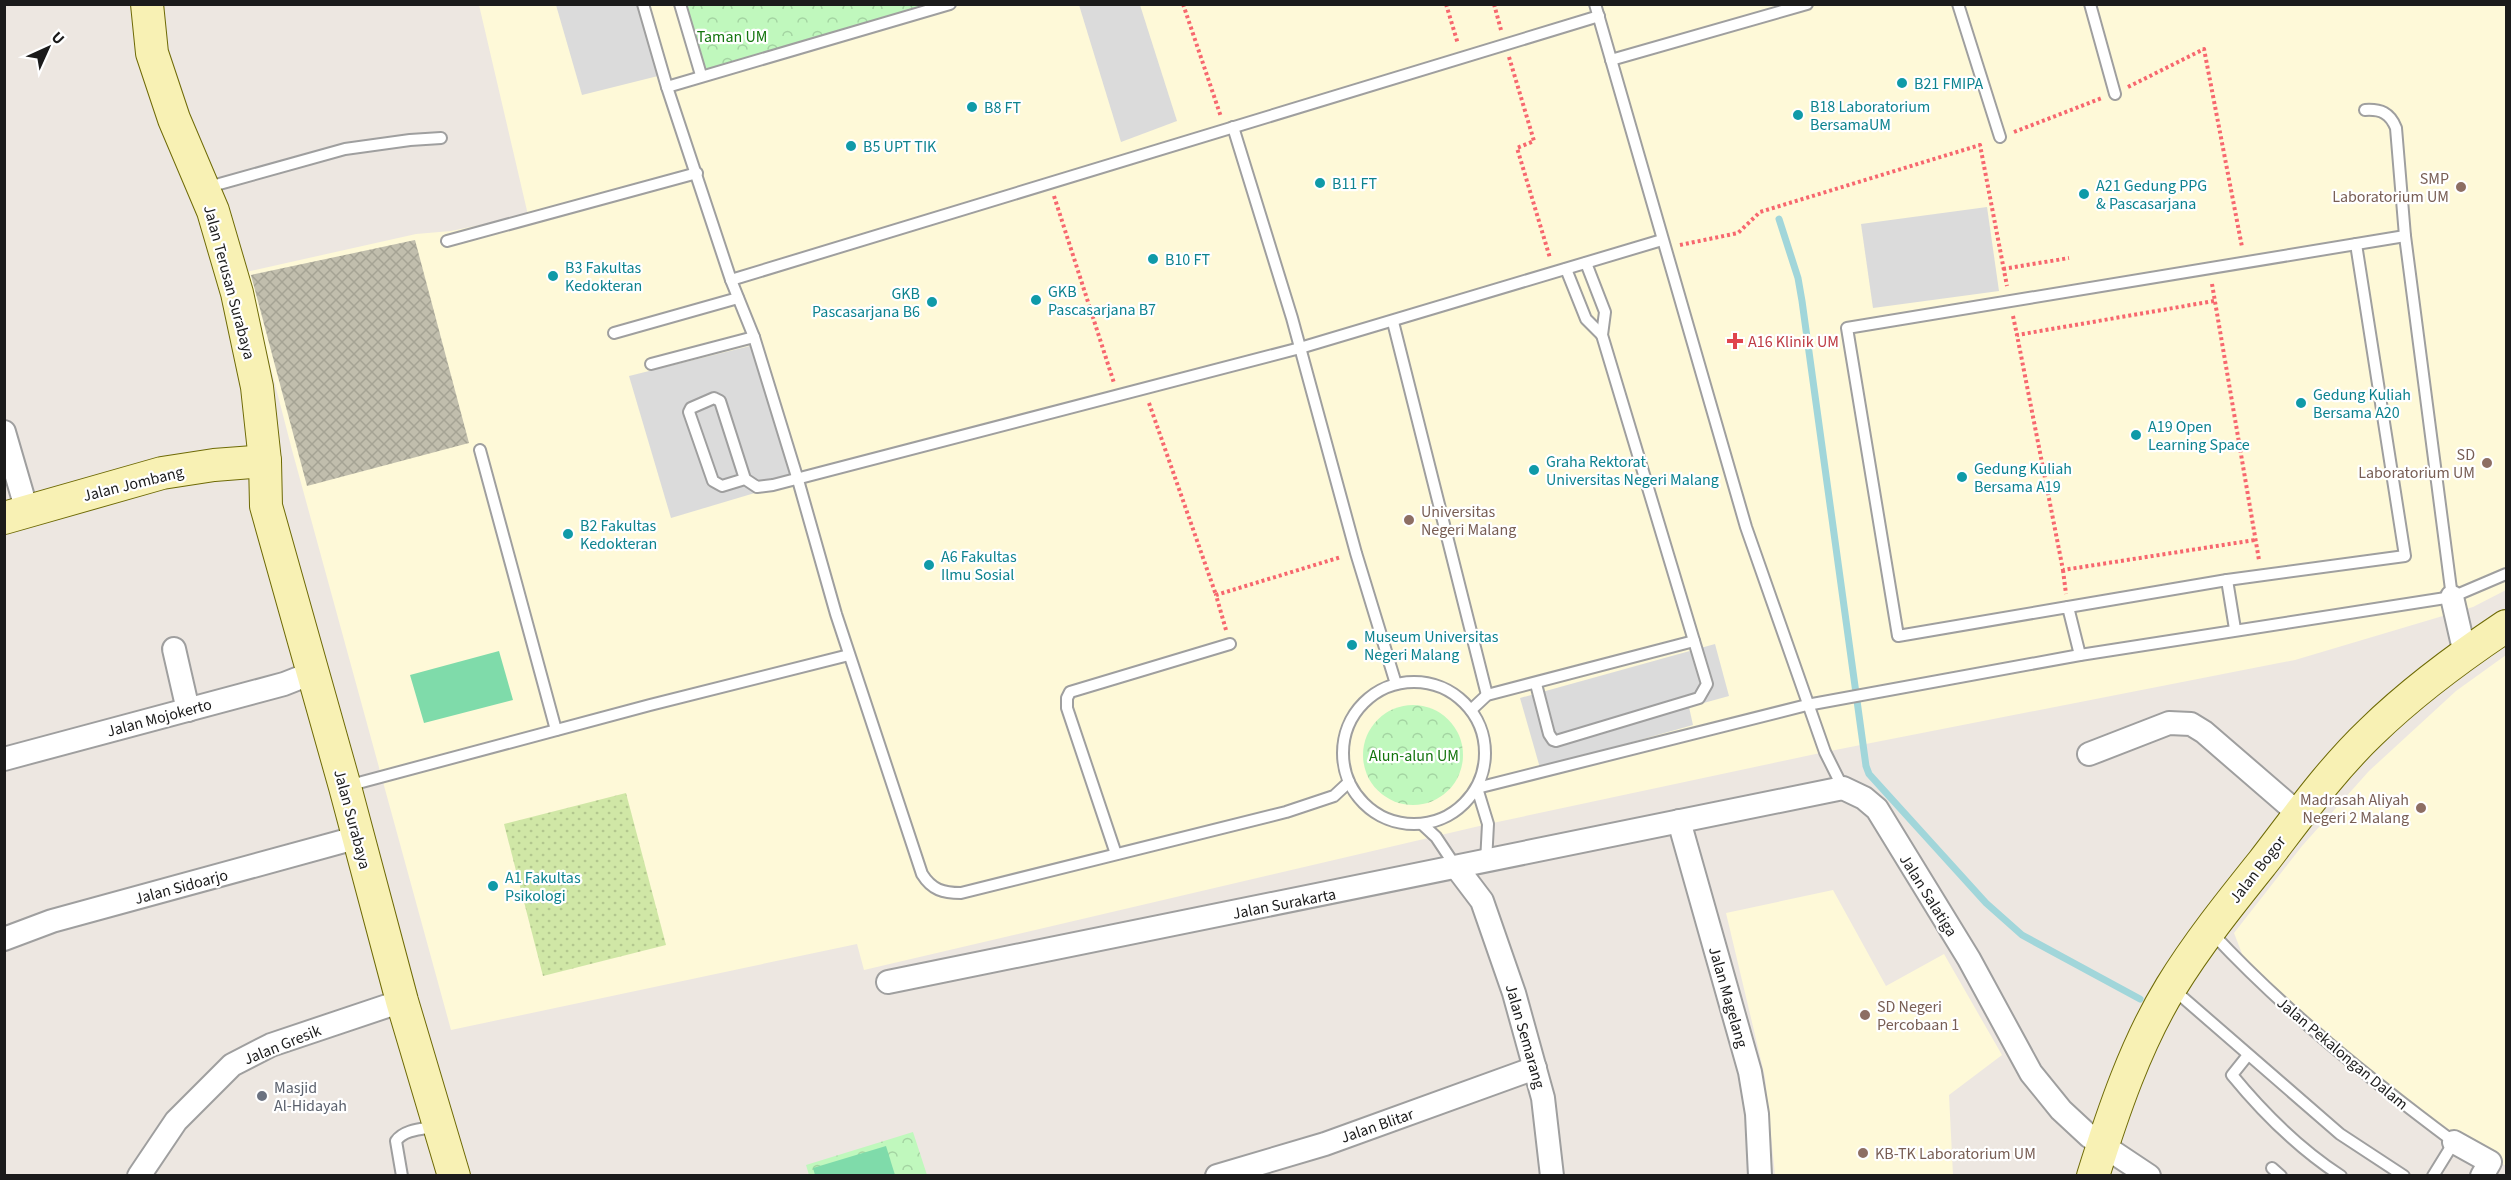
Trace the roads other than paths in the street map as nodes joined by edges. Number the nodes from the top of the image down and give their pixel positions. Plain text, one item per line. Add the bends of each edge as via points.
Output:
1 (147, 4) edge
2 (643, 4) edge
3 (680, 4) edge
4 (950, 4) edge
5 (1595, 4) edge
6 (1808, 4) edge
7 (1958, 4) edge
8 (2090, 4) edge
9 (1599, 16) junction
10 (1611, 60) junction
11 (701, 75) junction
12 (667, 87) junction
13 (2115, 93) road end
14 (2365, 110) dead end
15 (1229, 128) junction
16 (2000, 137) road end
17 (441, 138) dead end
18 (697, 173) junction
19 (205, 188) junction
20 (2405, 236) junction
21 (447, 241) dead end
22 (1663, 244) junction
23 (2356, 244) junction
24 (1586, 263) junction
25 (1560, 271) junction
26 (731, 280) junction
27 (738, 298) junction
28 (1393, 322) junction
29 (614, 333) dead end
30 (1602, 335) junction
31 (754, 337) junction
32 (1300, 348) junction
33 (651, 364) dead end
34 (4, 432) edge
35 (480, 450) dead end
36 (265, 461) junction
37 (745, 479) junction
38 (798, 480) junction
39 (16, 515) edge
40 (2506, 574) edge
41 (2227, 580) junction
42 (2452, 597) junction
43 (2068, 607) junction
44 (2506, 626) edge
45 (2235, 629) junction
46 (1694, 641) junction
47 (1230, 644) road end
48 (174, 649) dead end
49 (2465, 654) junction
50 (849, 655) junction
51 (2080, 655) junction
52 (312, 673) junction
53 (1396, 684) junction
54 (1536, 684) junction
55 (1487, 695) junction
56 (1807, 705) junction
57 (188, 710) junction
58 (1471, 710) junction
59 (556, 730) junction
60 (2089, 754) dead end
61 (4, 759) edge
62 (1349, 782) junction
63 (345, 787) junction
64 (1477, 788) junction
65 (1843, 788) junction
66 (2300, 815) junction
67 (1679, 821) junction
68 (1422, 824) junction
69 (359, 837) junction
70 (1116, 854) junction
71 (1486, 861) junction
72 (1457, 868) junction
73 (1482, 901) junction
74 (2209, 931) junction
75 (4, 939) edge
76 (888, 982) dead end
77 (2171, 987) junction
78 (402, 1001) junction
79 (2248, 1055) junction
80 (1535, 1068) junction
81 (438, 1126) junction
82 (2454, 1142) junction
83 (2098, 1161) edge
84 (2272, 1168) dead end
85 (139, 1176) edge
86 (402, 1176) edge
87 (454, 1176) edge
88 (1217, 1176) edge
89 (1552, 1176) edge
90 (1760, 1176) edge
91 (2149, 1176) edge
92 (2281, 1176) edge
93 (2341, 1176) edge
94 (2404, 1176) edge
95 (2433, 1176) edge
96 (2482, 1176) edge

1 - 19 main road, Jalan Terusan Surabaya via 152,53 174,119
2 - 12 lane
3 - 11 lane
4 - 11 lane
5 - 9 lane
6 - 10 lane
7 - 16 lane
8 - 13 lane
9 - 10 lane
9 - 15 lane
10 - 22 lane
11 - 12 lane
12 - 18 lane
14 - 20 lane via 2385,113 2396,128
15 - 26 lane
15 - 32 lane
17 - 19 lane via 345,149
18 - 21 lane
18 - 26 lane
19 - 36 main road, Jalan Terusan Surabaya via 237,292 257,387
20 - 23 lane
20 - 42 lane
22 - 24 lane
22 - 56 lane via 1746,527
23 - 41 lane via 2405,556
23 - 43 lane via 1847,328 1898,636
24 - 25 lane
24 - 30 lane via 1605,312
25 - 28 lane
25 - 30 lane via 1586,319
26 - 27 lane
27 - 29 lane
27 - 31 lane
28 - 32 lane
28 - 55 lane
30 - 46 lane
31 - 33 lane
31 - 38 lane
32 - 38 lane
32 - 53 lane
34 - 39 street
35 - 59 lane
36 - 39 main road, Jalan Jombang via 162,473
36 - 52 main road, Jalan Surabaya via 266,506
37 - 37 lane via 722,486 713,481 689,410 714,398 720,401
37 - 38 lane via 757,487
38 - 50 lane
40 - 42 lane
41 - 43 lane
41 - 45 lane
42 - 45 lane
42 - 49 street
43 - 51 lane
44 - 49 main road, Jalan Bogor
45 - 51 lane
46 - 54 lane
46 - 54 lane via 1707,684 1699,698 1559,740 1552,740 1549,734
47 - 70 lane via 1070,692 1067,708
48 - 57 street
49 - 66 main road, Jalan Bogor via 2369,734
50 - 59 lane
50 - 70 lane via 922,874 937,890 961,893
51 - 56 lane
52 - 57 street, Jalan Mojokerto
52 - 63 main road, Jalan Surabaya
53 - 58 lane via 1437,686
53 - 62 lane via 1369,698 1350,722 1343,752
54 - 55 lane
55 - 58 lane
56 - 64 lane
56 - 65 lane
57 - 61 street, Jalan Mojokerto
58 - 64 lane via 1482,732 1486,757
59 - 63 lane
60 - 66 street via 2169,723 2191,724
62 - 68 lane via 1371,810 1404,824
62 - 70 lane via 1334,796 1286,812
63 - 69 main road, Jalan Surabaya
64 - 68 lane via 1454,813
64 - 71 lane, Jalan Semarang via 1488,824
65 - 67 street
65 - 83 street, Jalan Salatiga via 1864,798 1877,810 1969,959 2031,1073
66 - 74 main road, Jalan Bogor
67 - 71 street, Jalan Surakarta
67 - 90 street, Jalan Magelang via 1747,1062 1757,1114
68 - 72 lane, Jalan Semarang
69 - 75 street, Jalan Sidoarjo via 52,921
69 - 78 main road, Jalan Surabaya
71 - 72 street, Jalan Surakarta
71 - 73 street, Jalan Semarang
72 - 73 street, Jalan Semarang
72 - 76 street, Jalan Surakarta
73 - 80 street, Jalan Semarang
74 - 77 main road, Jalan Bogor
74 - 82 lane, Jalan Pekalongan Dalam via 2282,1004
77 - 79 lane
77 - 83 main road, Jalan Bogor via 2141,1047
78 - 81 main road, Jalan Surabaya
78 - 85 street, Jalan Gresik via 271,1045 232,1065 176,1121
79 - 93 lane via 2232,1075 2309,1155
79 - 94 lane via 2340,1134
80 - 88 street, Jalan Blitar via 1325,1144
80 - 89 street, Jalan Semarang via 1544,1098
81 - 86 lane via 398,1138
81 - 87 main road, Jalan Surabaya
82 - 95 lane
82 - 96 street via 2490,1162
83 - 91 street, Jalan Salatiga
84 - 92 lane

